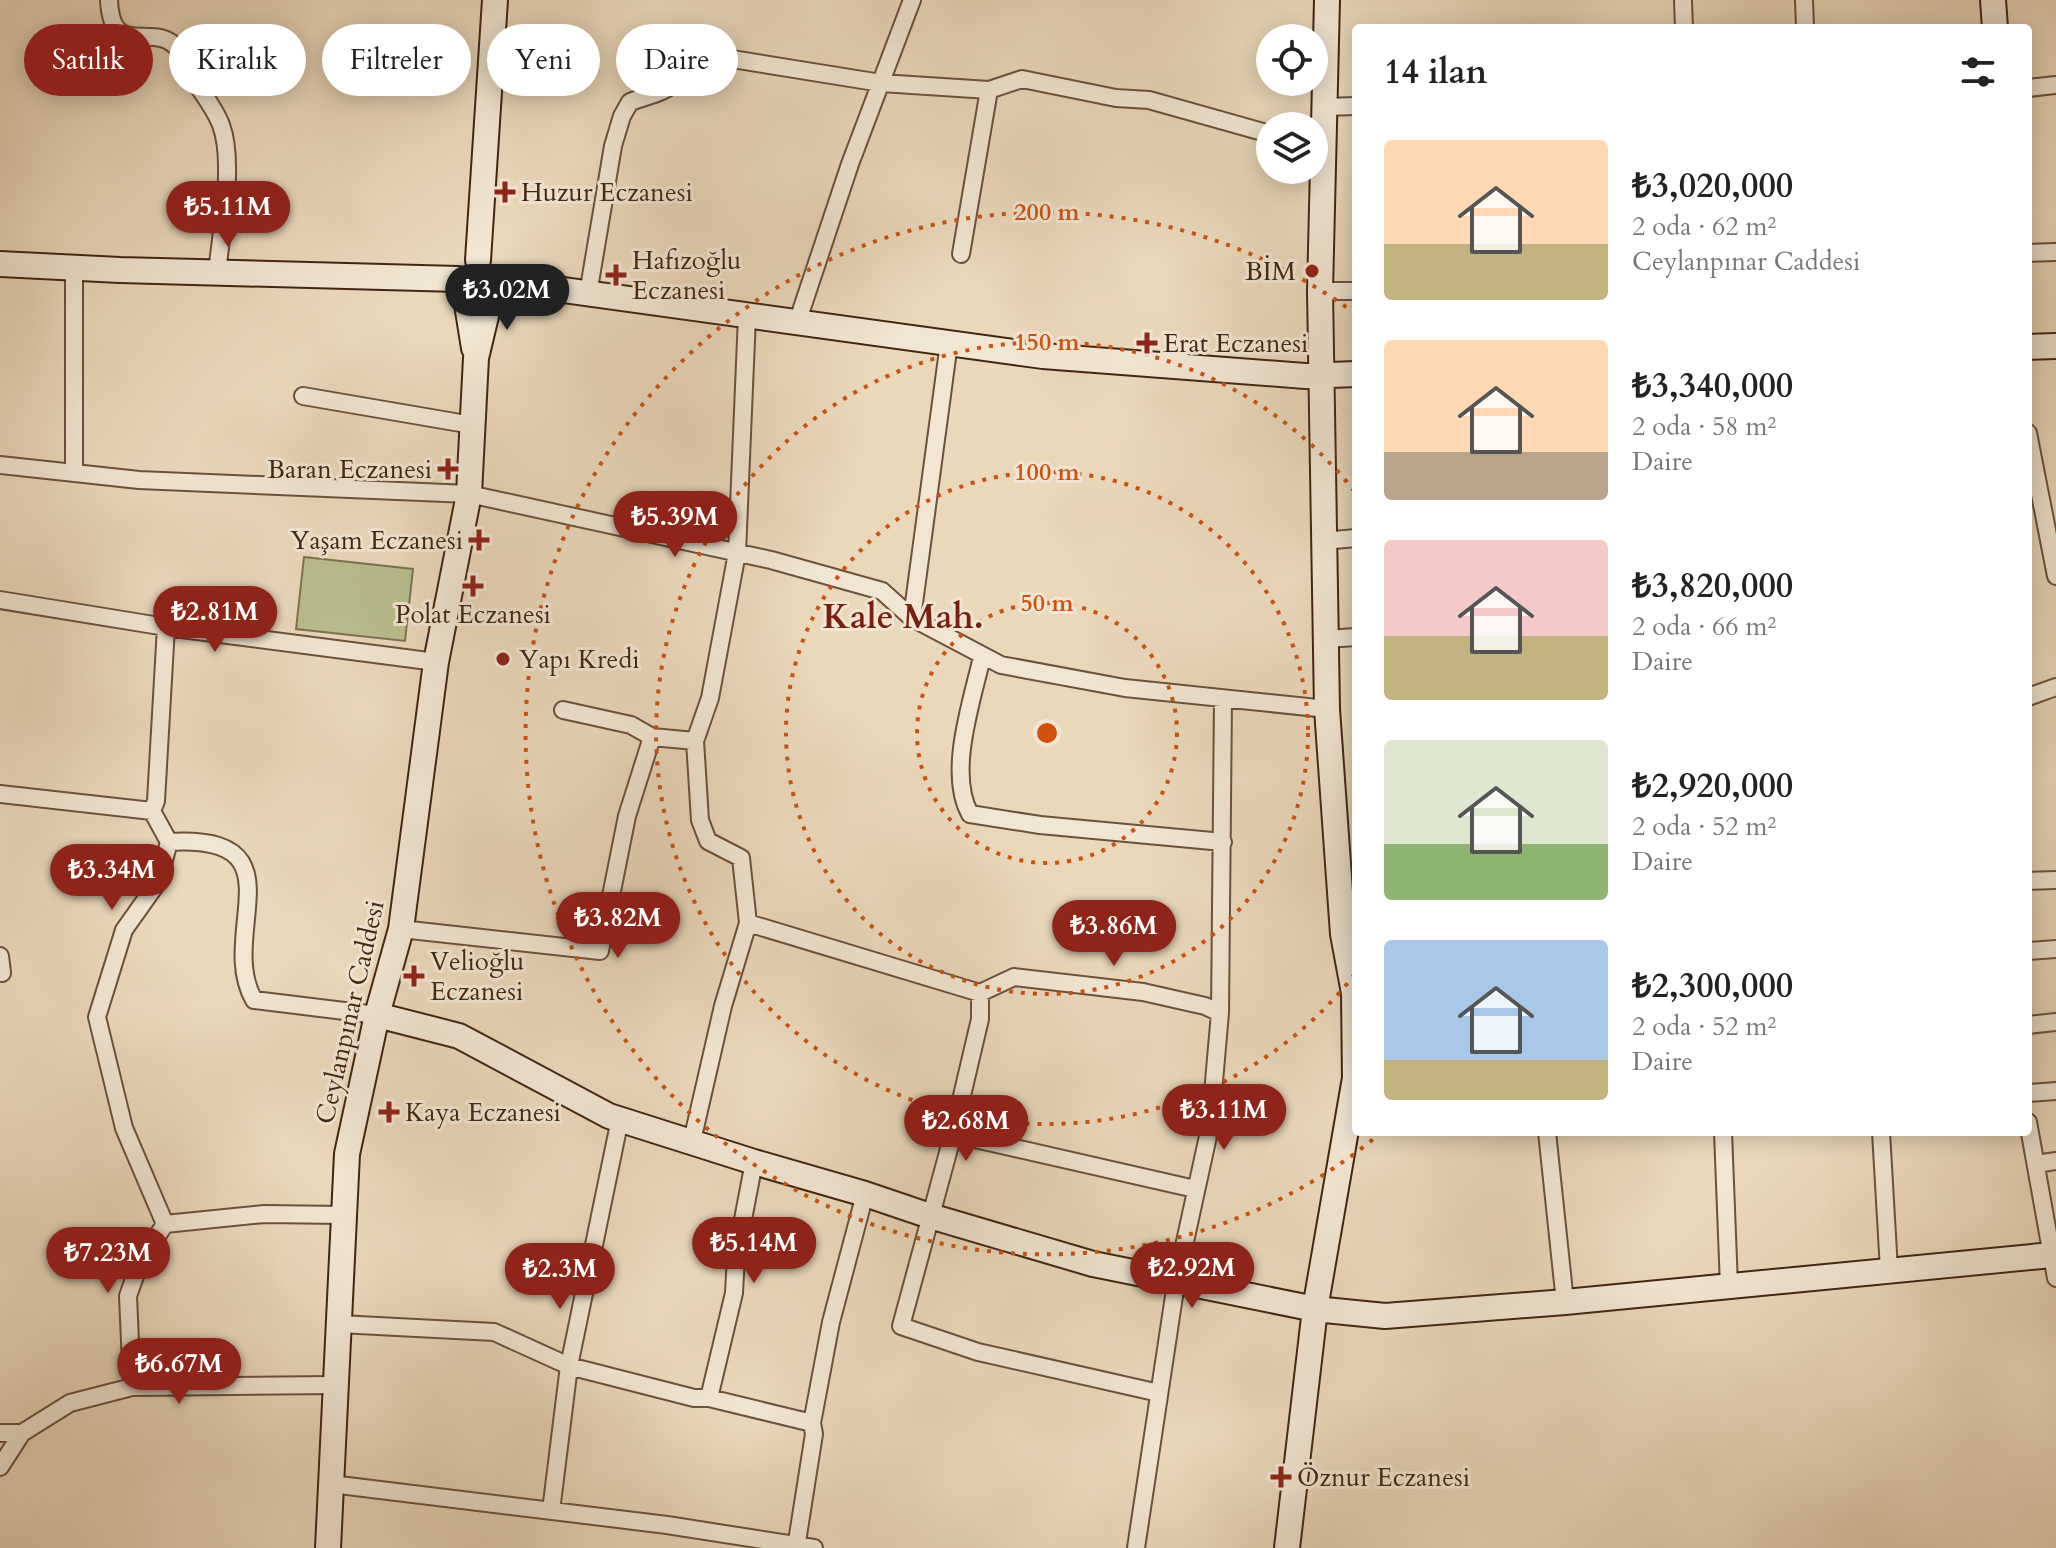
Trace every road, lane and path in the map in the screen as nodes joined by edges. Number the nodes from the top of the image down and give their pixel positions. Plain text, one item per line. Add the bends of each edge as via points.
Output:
1 (109, 0) edge
2 (495, 0) edge
3 (912, 0) edge
4 (1327, 0) edge
5 (1683, 0) edge
6 (1804, 0) edge
7 (1993, 0) edge
8 (1684, 24) edge
9 (1805, 24) edge
10 (1995, 24) edge
11 (881, 83) junction
12 (2056, 85) edge
13 (2032, 88) edge
14 (989, 90) junction
15 (1352, 106) edge
16 (1325, 107) junction
17 (1324, 112) edge
18 (1256, 130) edge
19 (1319, 184) edge
20 (2056, 252) edge
21 (2032, 253) edge
22 (961, 254) dead end
23 (478, 260) junction
24 (0, 264) edge
25 (74, 267) junction
26 (217, 273) junction
27 (462, 288) junction
28 (494, 288) junction
29 (1320, 291) junction
30 (1352, 291) edge
31 (588, 294) junction
32 (747, 316) junction
33 (797, 323) junction
34 (949, 343) junction
35 (2056, 346) edge
36 (2032, 347) edge
37 (476, 358) junction
38 (1352, 374) edge
39 (1323, 375) junction
40 (303, 396) dead end
41 (472, 425) junction
42 (0, 465) edge
43 (74, 473) junction
44 (469, 494) junction
45 (2033, 495) edge
46 (1352, 538) edge
47 (1323, 541) junction
48 (737, 553) junction
49 (2056, 576) edge
50 (0, 600) edge
51 (912, 618) junction
52 (166, 627) junction
53 (1352, 637) edge
54 (1326, 639) junction
55 (982, 657) junction
56 (436, 662) junction
57 (2056, 687) edge
58 (2032, 696) edge
59 (1223, 700) junction
60 (1327, 709) junction
61 (563, 710) dead end
62 (652, 737) junction
63 (695, 741) junction
64 (0, 794) edge
65 (152, 811) junction
66 (169, 842) junction
67 (1223, 842) junction
68 (2056, 880) edge
69 (2032, 881) edge
70 (748, 923) junction
71 (401, 929) junction
72 (2056, 949) edge
73 (2032, 951) edge
74 (1352, 978) edge
75 (980, 993) junction
76 (1220, 1013) junction
77 (377, 1015) junction
78 (2056, 1022) edge
79 (2032, 1025) edge
80 (2056, 1091) edge
81 (2032, 1093) edge
82 (1352, 1095) edge
83 (620, 1119) junction
84 (953, 1134) junction
85 (1547, 1136) edge
86 (1723, 1136) edge
87 (1881, 1136) edge
88 (2031, 1136) edge
89 (692, 1141) junction
90 (2056, 1161) edge
91 (754, 1162) junction
92 (2036, 1164) junction
93 (1195, 1189) junction
94 (865, 1194) junction
95 (344, 1215) junction
96 (930, 1216) junction
97 (165, 1224) junction
98 (2053, 1249) edge
99 (1889, 1270) junction
100 (1176, 1283) junction
101 (1729, 1286) junction
102 (1565, 1302) junction
103 (1315, 1309) junction
104 (339, 1324) junction
105 (569, 1366) junction
106 (335, 1385) junction
107 (132, 1387) junction
108 (1159, 1393) junction
109 (709, 1398) junction
110 (812, 1423) junction
111 (0, 1433) edge
112 (22, 1433) junction
113 (0, 1467) edge
114 (331, 1484) junction
115 (551, 1511) junction
116 (328, 1545) edge
117 (796, 1546) edge
118 (814, 1548) edge
119 (1136, 1548) edge
120 (1287, 1548) edge

1 - 26 street via 115,28 126,35 168,40 180,51 221,123 227,166
2 - 23 street
3 - 11 street
4 - 16 street
5 - 8 street
6 - 9 street
7 - 10 street
11 - 14 street
11 - 31 street via 689,52 670,88 630,102 622,116
11 - 33 street
12 - 13 street
14 - 18 street via 1022,79 1149,100
14 - 22 street
15 - 16 street
16 - 17 street
19 - 29 street
20 - 21 street
23 - 27 street via 459,274
23 - 28 street via 494,269
24 - 25 street
25 - 26 street
25 - 43 street
26 - 27 street
27 - 28 street via 479,301
27 - 37 street
28 - 31 street
28 - 37 street
29 - 30 street
29 - 39 street
31 - 32 street
32 - 33 street
32 - 48 street
33 - 34 street
34 - 39 street via 1043,356
34 - 51 street
35 - 36 street
37 - 41 street, Ceylanpınar Caddesi
38 - 39 street
39 - 47 street
40 - 41 street
41 - 44 street, Ceylanpınar Caddesi
42 - 43 street
43 - 44 street
44 - 48 street
44 - 56 street, Ceylanpınar Caddesi
45 - 49 street
46 - 47 street
47 - 54 street
48 - 51 street via 882,591
48 - 63 street via 710,698
50 - 52 street
51 - 55 street
52 - 56 street
52 - 65 street
53 - 54 street
54 - 60 street
55 - 59 street via 1125,688
55 - 67 street via 960,755 970,814
56 - 71 street, Ceylanpınar Caddesi
57 - 58 street
59 - 60 street
59 - 67 street
60 - 74 street via 1343,934
61 - 62 street via 631,725
62 - 63 street
62 - 71 street via 627,816 600,951
63 - 70 street via 700,820 708,841 741,858
64 - 65 street
65 - 66 street
66 - 77 street via 199,840 239,858 246,870 249,894 242,957 254,1000
66 - 97 street via 158,882 124,930 97,1017 124,1128
67 - 76 street
68 - 69 street
70 - 75 street
70 - 89 street
71 - 77 street, Ceylanpınar Caddesi
72 - 73 street
75 - 76 street via 1014,977 1143,992
75 - 84 street via 980,1019
76 - 93 street via 1210,1127
77 - 83 street via 459,1036
77 - 95 street, Ceylanpınar Caddesi via 347,1154
78 - 79 street
80 - 81 street
82 - 103 street
83 - 89 street
83 - 105 street
84 - 93 street
84 - 96 street
85 - 102 street
86 - 101 street
87 - 99 street
88 - 92 street
89 - 91 street
90 - 92 street
91 - 94 street
91 - 109 street via 734,1293
92 - 98 street
93 - 100 street
94 - 96 street
94 - 110 street via 831,1322
95 - 97 street via 264,1214
95 - 104 street, Ceylanpınar Caddesi
96 - 100 street
96 - 108 street via 901,1326 978,1352
97 - 107 street via 140,1262 128,1296
98 - 99 street
99 - 101 street
100 - 103 street
100 - 108 street
101 - 102 street
102 - 103 street via 1385,1316
103 - 120 street
104 - 105 street via 494,1332
104 - 106 street, Ceylanpınar Caddesi
105 - 109 street
105 - 115 street
106 - 107 street
106 - 114 street, Ceylanpınar Caddesi
107 - 112 street via 70,1403
108 - 119 street
109 - 110 street
110 - 117 street
111 - 112 street
112 - 113 street
114 - 115 street
114 - 116 street, Ceylanpınar Caddesi
115 - 117 street
117 - 118 street

